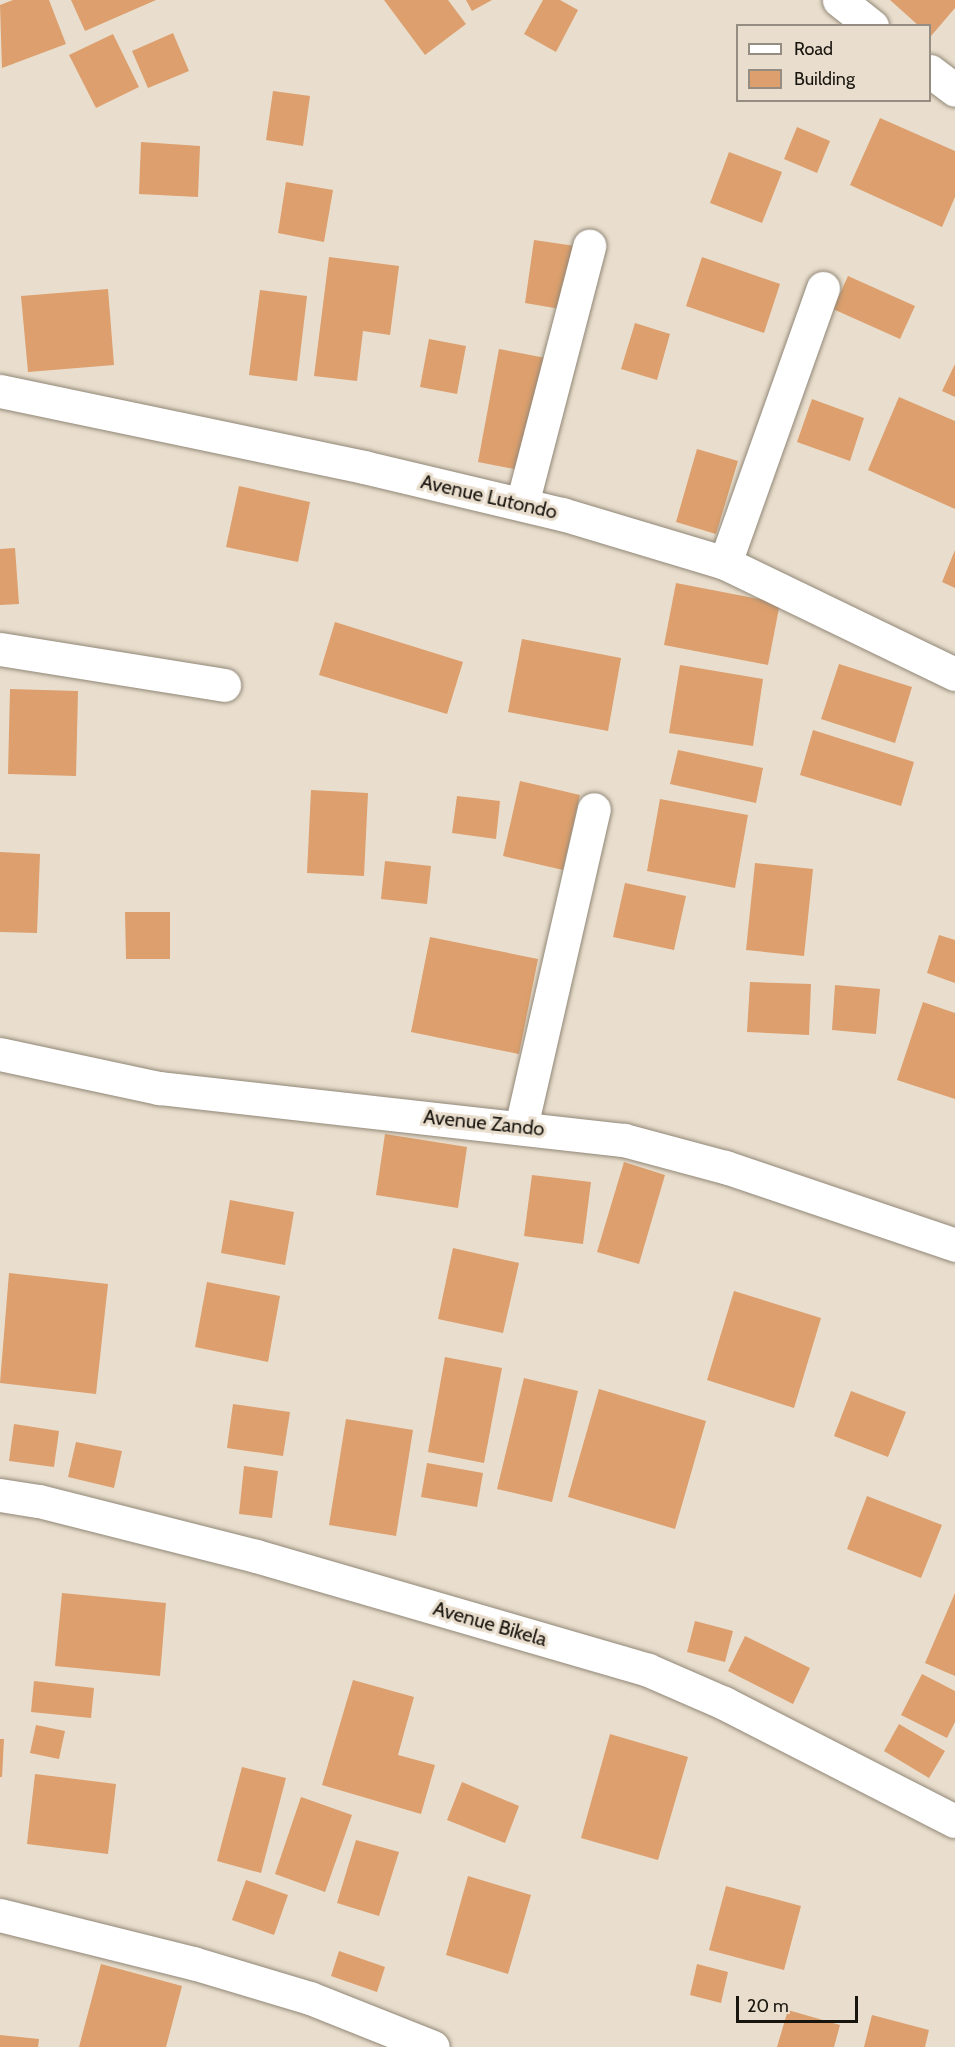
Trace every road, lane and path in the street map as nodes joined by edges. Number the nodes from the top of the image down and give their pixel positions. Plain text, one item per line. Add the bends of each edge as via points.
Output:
1 (839, 0) edge
2 (869, 24) edge
3 (931, 71) edge
4 (955, 90) edge
5 (589, 246) dead end
6 (823, 288) dead end
7 (0, 391) edge
8 (522, 504) junction
9 (724, 563) junction
10 (0, 648) edge
11 (955, 674) edge
12 (224, 685) dead end
13 (594, 809) dead end
14 (0, 1054) edge
15 (521, 1127) junction
16 (955, 1245) edge
17 (0, 1495) edge
18 (955, 1821) edge
19 (0, 1915) edge
20 (433, 2047) edge

1 - 2 street
3 - 4 street
5 - 8 street
6 - 9 street
7 - 8 street, Avenue Lutondo
8 - 9 street, Avenue Lutondo
9 - 11 street, Avenue Lutondo
10 - 12 street
13 - 15 street
14 - 15 street, Avenue Zando via 159,1088
15 - 16 street, Avenue Zando via 624,1140 725,1167
17 - 18 street, Avenue Bikela via 39,1501 256,1557 648,1670 724,1703
19 - 20 street via 193,1963 300,1995

